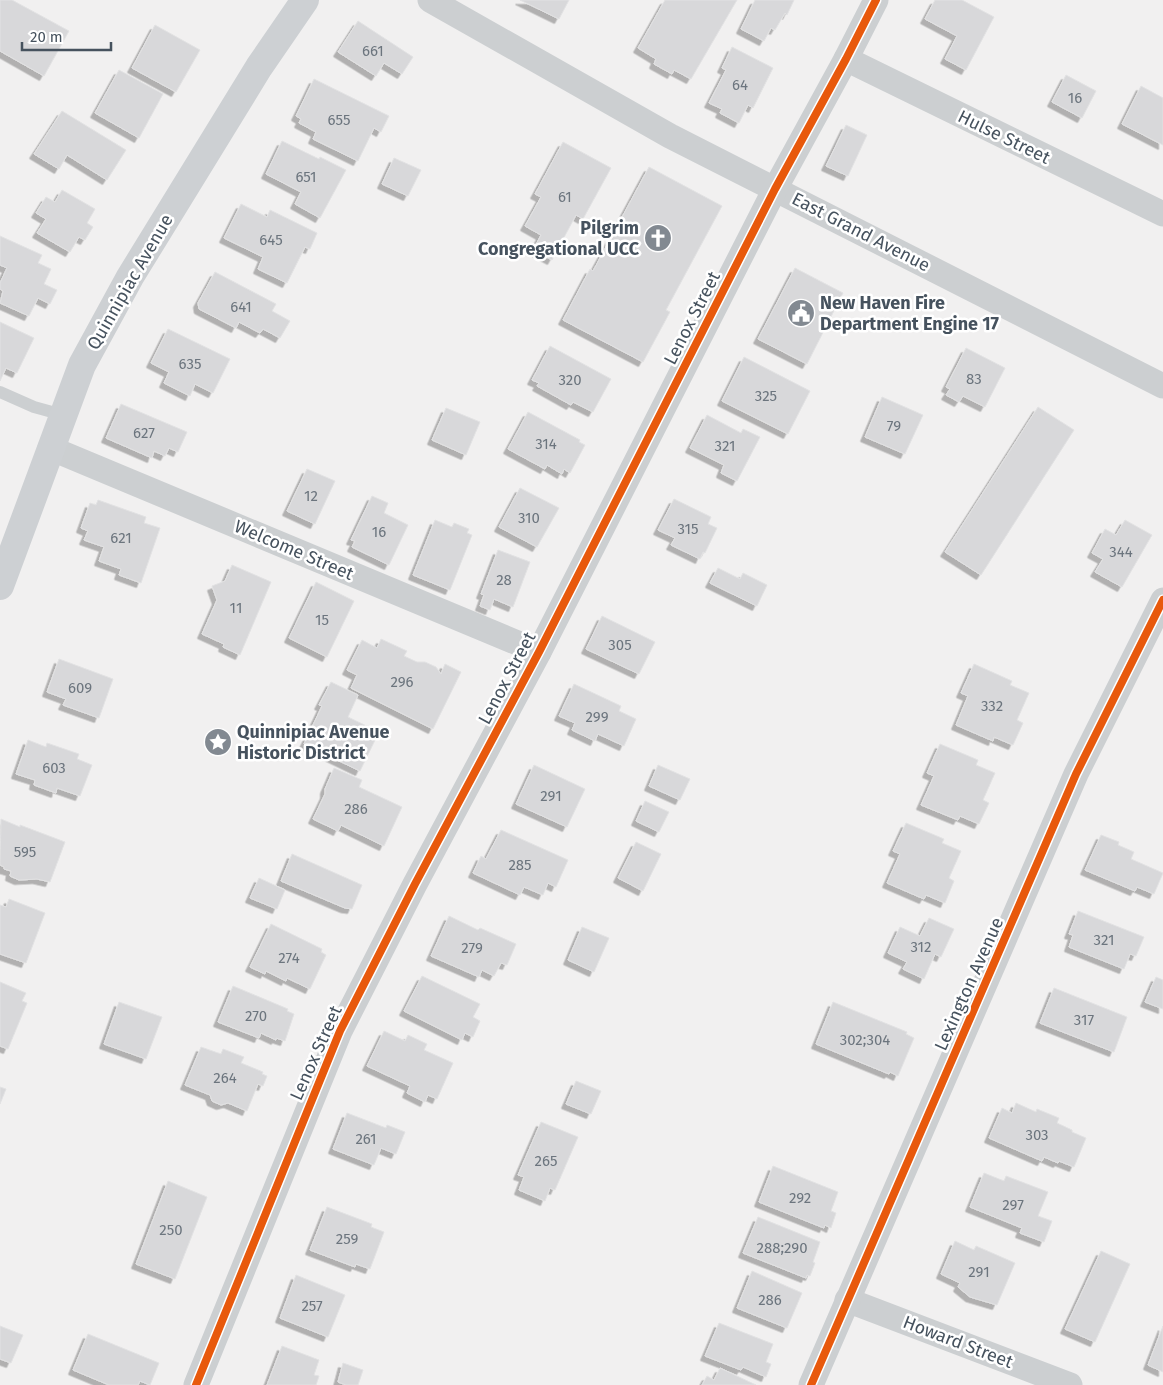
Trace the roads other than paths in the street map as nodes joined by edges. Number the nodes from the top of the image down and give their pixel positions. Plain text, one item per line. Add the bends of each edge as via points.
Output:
1 (305, 0) edge
2 (430, 0) edge
3 (876, 0) edge
4 (846, 59) junction
5 (775, 189) junction
6 (1163, 214) edge
7 (1163, 386) edge
8 (0, 392) edge
9 (63, 415) junction
10 (50, 448) junction
11 (0, 586) edge
12 (1163, 600) edge
13 (539, 652) junction
14 (847, 1300) junction
15 (196, 1385) edge
16 (811, 1385) edge
17 (1070, 1385) edge

1 - 9 main road, Quinnipiac Avenue via 259,67 130,277 82,365
2 - 5 street, East Grand Avenue via 670,136
3 - 4 street, Lenox Street
4 - 5 street, Lenox Street
4 - 6 street, Hulse Street
5 - 7 street, East Grand Avenue
5 - 13 street, Lenox Street
8 - 9 lane
9 - 10 main road, Quinnipiac Avenue
10 - 11 main road, Quinnipiac Avenue
10 - 13 street, Welcome Street
12 - 14 street, Lexington Avenue via 1076,774
13 - 15 street, Lenox Street via 340,1031
14 - 16 street, Lexington Avenue
14 - 17 street, Howard Street

